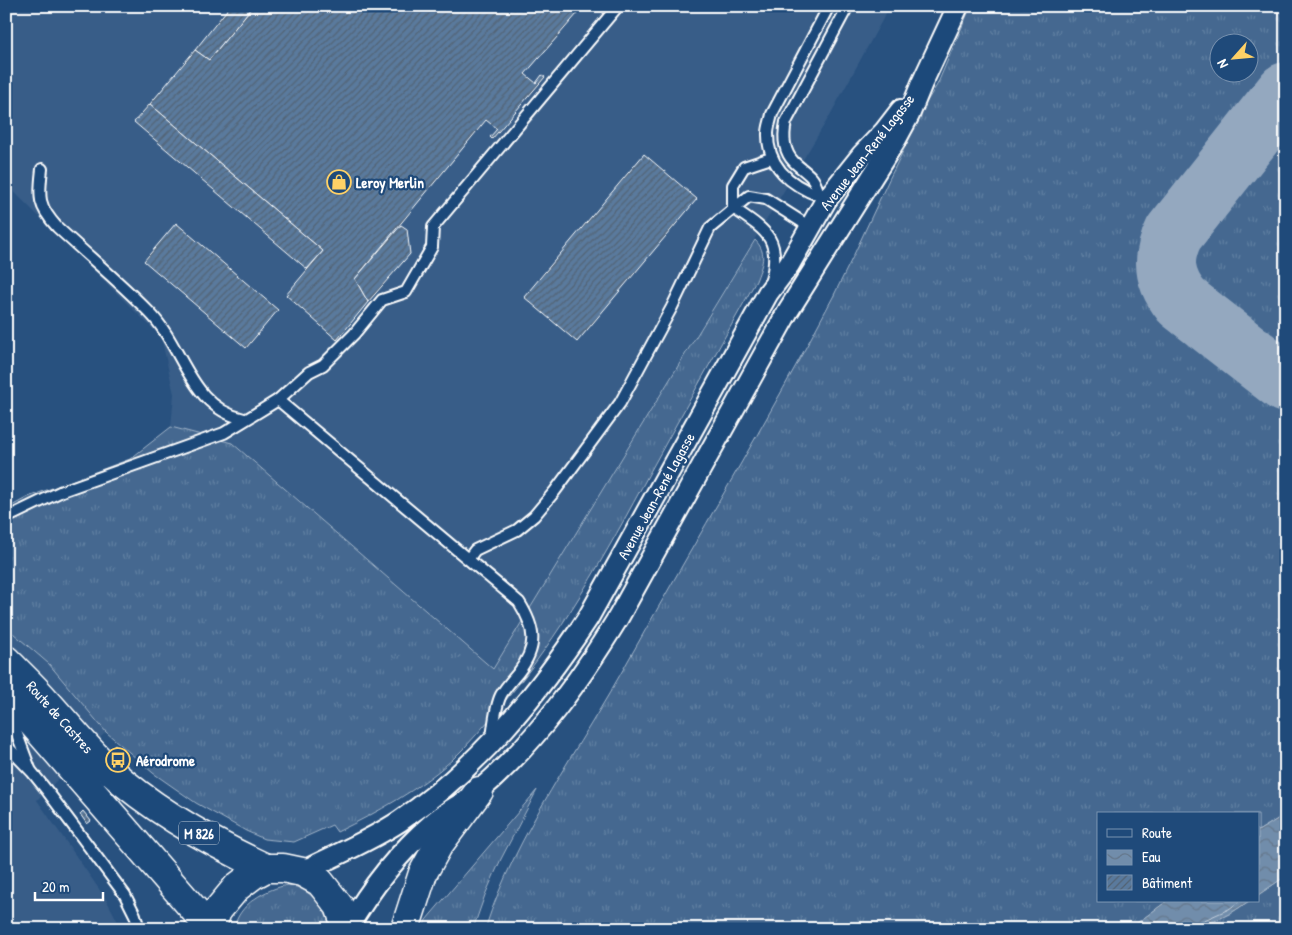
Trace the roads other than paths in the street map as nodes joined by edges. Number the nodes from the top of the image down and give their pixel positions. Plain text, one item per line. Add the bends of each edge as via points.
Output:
1 (618, 6) edge
2 (829, 6) edge
3 (848, 6) edge
4 (958, 6) edge
5 (922, 83) junction
6 (771, 158) junction
7 (42, 168) dead end
8 (823, 198) junction
9 (733, 208) junction
10 (848, 215) junction
11 (810, 227) junction
12 (768, 293) junction
13 (278, 400) junction
14 (244, 419) junction
15 (6, 518) edge
16 (469, 558) junction
17 (6, 660) edge
18 (6, 694) edge
19 (6, 700) edge
20 (492, 743) junction
21 (6, 746) edge
22 (32, 772) junction
23 (479, 791) junction
24 (266, 868) junction
25 (302, 872) junction
26 (139, 929) edge
27 (211, 929) edge
28 (347, 929) edge
29 (405, 929) edge

1 - 13 lane via 432,227 432,248 406,292 382,300 323,365 309,372
2 - 6 lane via 772,114 768,133
3 - 8 lane via 786,122 784,134 785,146 792,160 813,179
4 - 5 street, Avenue Jean-René Lagasse
5 - 8 street, Avenue Jean-René Lagasse via 884,132
5 - 10 street, Avenue Jean-René Lagasse via 896,139
6 - 8 lane via 783,174 803,190
6 - 9 lane via 744,167 733,185
7 - 14 lane via 39,198 46,215 150,313 169,337 204,397 218,410
8 - 10 street
8 - 11 street, Avenue Jean-René Lagasse
9 - 11 lane via 749,196 766,199
9 - 12 lane via 763,230 774,249 776,263
9 - 16 lane via 710,228 672,308 620,403 588,448 534,516 517,530 475,550
10 - 23 street, Avenue Jean-René Lagasse via 788,311 598,651 549,717 512,760
11 - 12 street, Avenue Jean-René Lagasse via 789,265
12 - 20 street, Avenue Jean-René Lagasse via 588,618 564,655
13 - 14 lane
13 - 16 lane
14 - 15 lane via 224,433 62,491
16 - 20 lane via 520,602 532,630 530,654 501,695
17 - 24 main road, Route de Castres / M 826 via 98,759 135,791 226,849
18 - 27 main road, Route de Castres
19 - 22 lane
20 - 25 street, Avenue Jean-René Lagasse via 450,782 381,833
21 - 22 lane
22 - 26 lane via 125,895
23 - 28 street, Avenue Jean-René Lagasse via 434,822 399,857 363,901
23 - 29 main road via 438,846 423,873
24 - 25 main road
24 - 27 main road via 237,887 218,911
25 - 28 main road via 320,882 338,906

